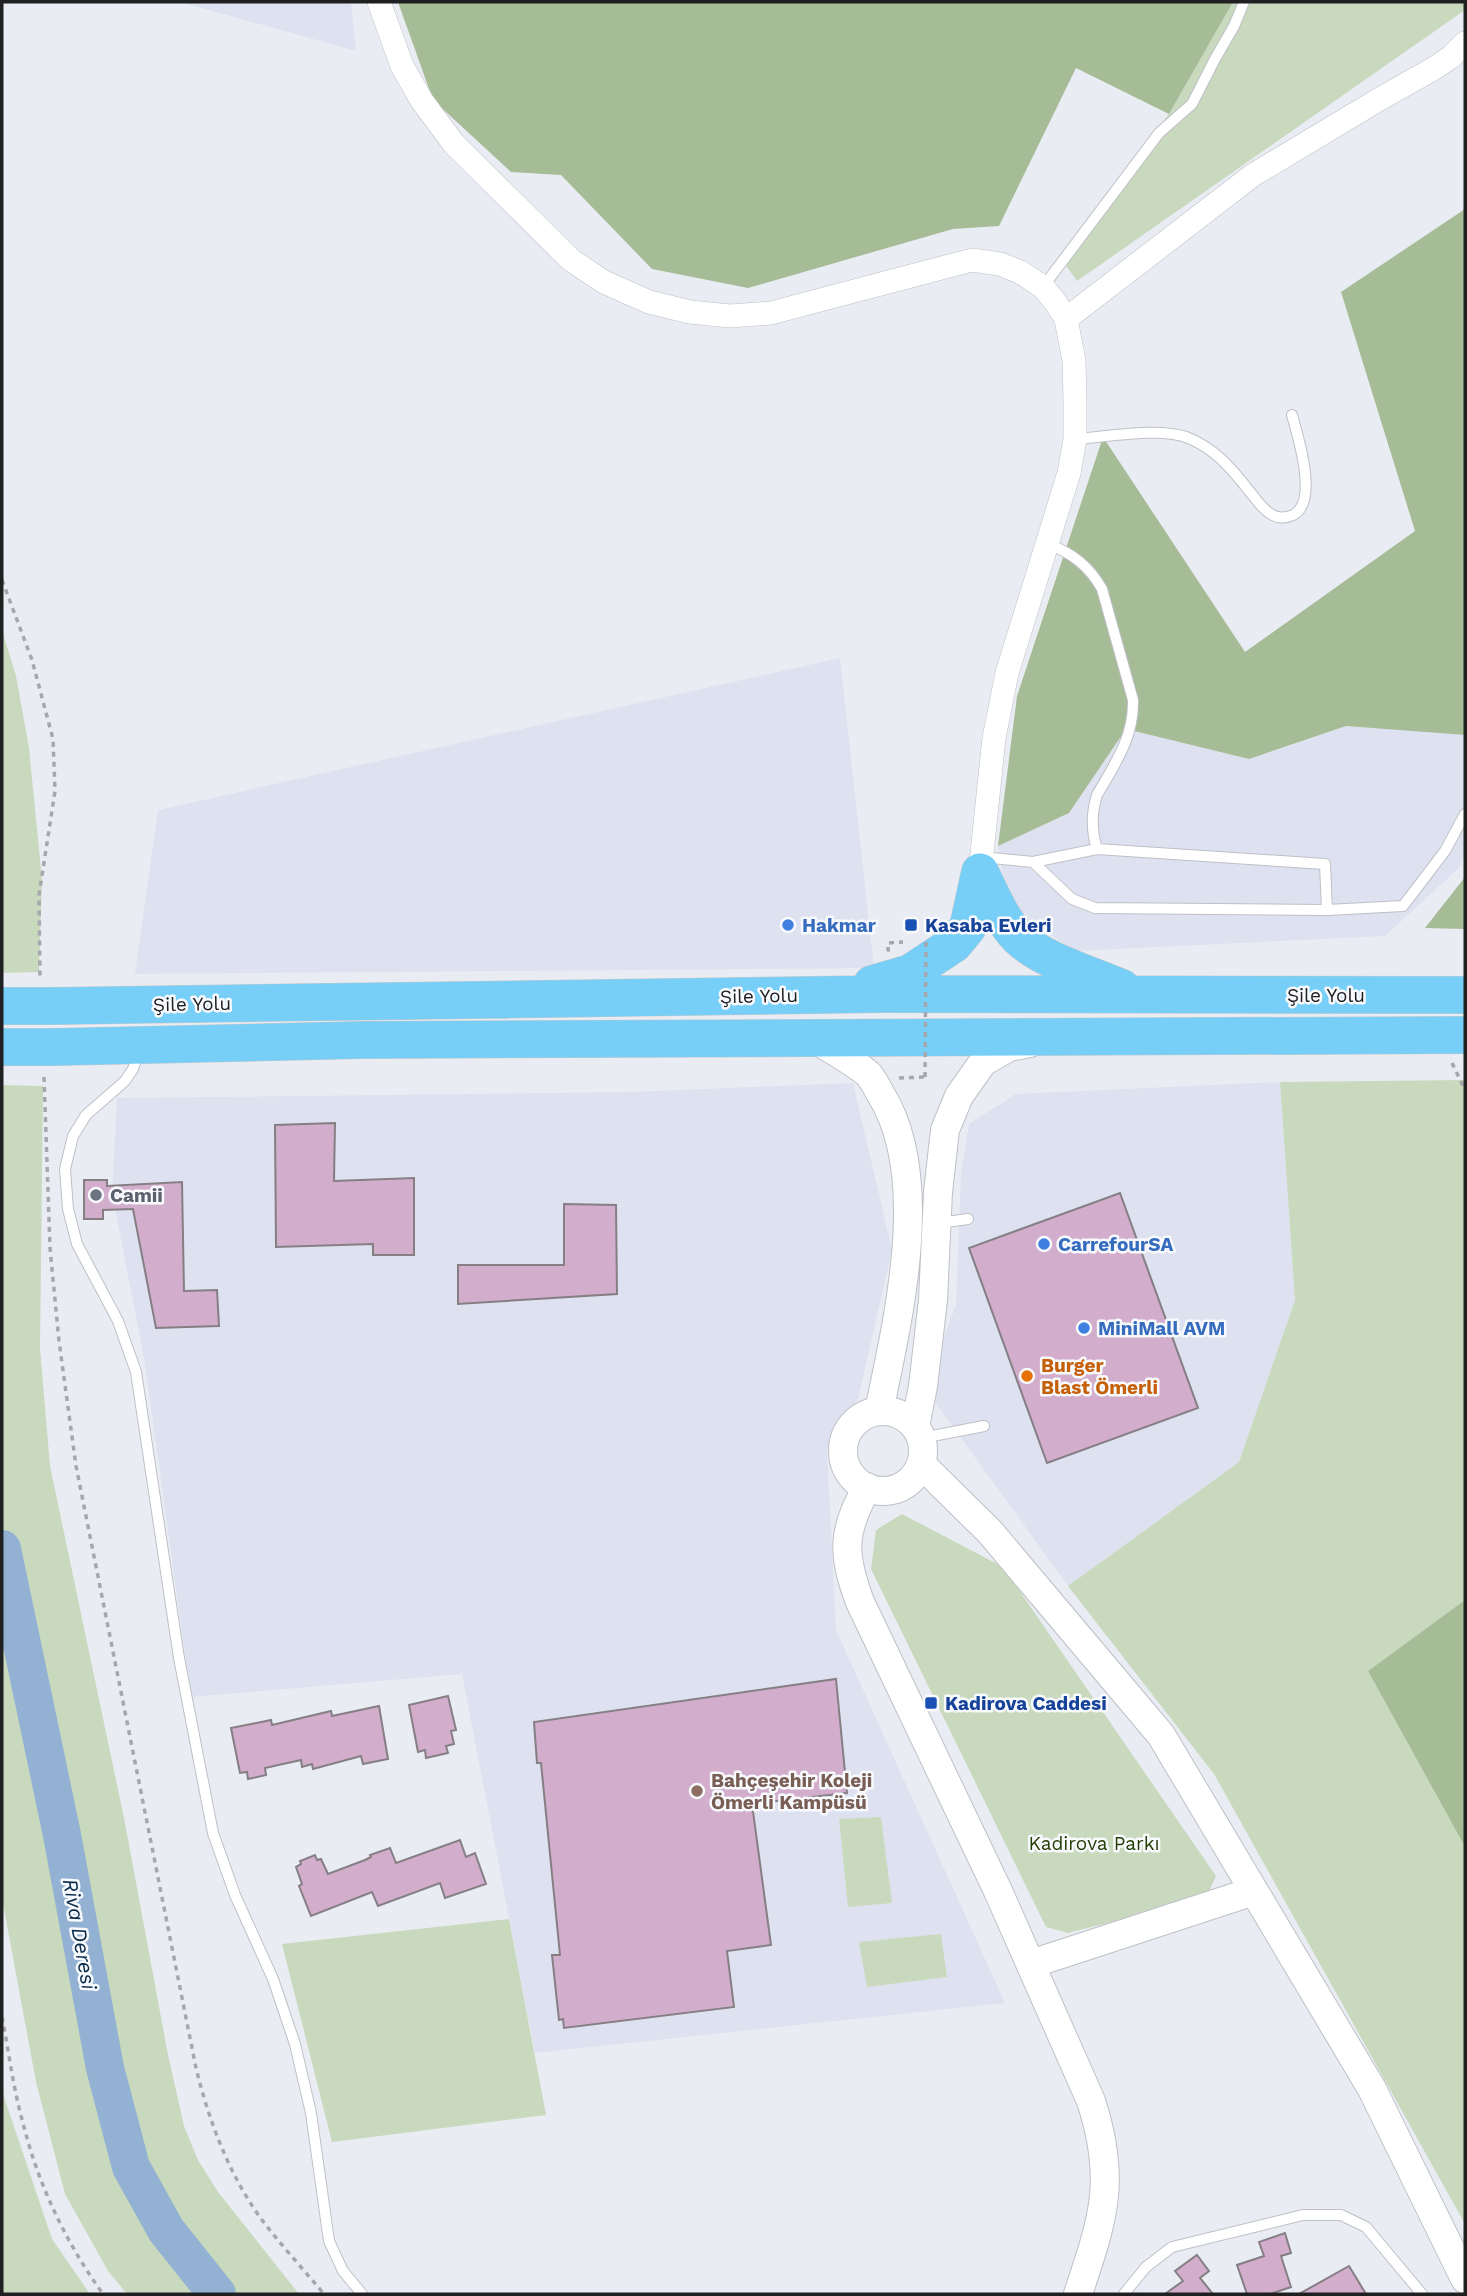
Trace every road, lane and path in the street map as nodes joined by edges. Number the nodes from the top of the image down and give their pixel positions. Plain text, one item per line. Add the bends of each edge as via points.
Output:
1 (379, 2) edge
2 (1244, 2) edge
3 (1465, 43) edge
4 (1043, 287) junction
5 (1066, 319) junction
6 (1292, 415) dead end
7 (1075, 439) junction
8 (1048, 544) junction
9 (2, 580) edge
10 (1465, 814) edge
11 (1097, 849) junction
12 (1032, 862) junction
13 (980, 865) junction
14 (1327, 910) junction
15 (926, 942) dead end
16 (47, 994) junction
17 (832, 995) junction
18 (1139, 995) junction
19 (1465, 995) edge
20 (2, 1006) edge
21 (1465, 1035) edge
22 (1062, 1037) junction
23 (816, 1039) junction
24 (140, 1045) junction
25 (2, 1047) edge
26 (49, 1062) junction
27 (891, 1078) dead end
28 (968, 1219) dead end
29 (936, 1224) junction
30 (879, 1411) junction
31 (984, 1426) dead end
32 (919, 1443) junction
33 (867, 1487) junction
34 (1254, 1891) junction
35 (1031, 1964) junction
36 (2, 2017) edge
37 (1465, 2279) edge
38 (103, 2294) edge
39 (324, 2294) edge
40 (362, 2294) edge
41 (1077, 2294) edge
42 (1124, 2294) edge
43 (1422, 2294) edge

1 - 4 street via 402,65 454,144 571,260 604,282 649,302 690,313 771,313 972,260 1000,264
2 - 4 lane via 1192,104 1159,132
3 - 5 street via 1433,69 1253,175
4 - 5 street
5 - 7 street via 1074,361
6 - 7 lane via 1306,498 1300,510 1289,517 1269,513 1215,453 1183,436 1166,432
7 - 8 street
8 - 11 lane via 1079,560 1102,589 1133,700 1129,738 1094,806
8 - 13 street via 1007,673 994,737
9 - 16 path via 32,660 53,739 55,791 39,895
10 - 14 lane via 1445,851 1403,906
11 - 12 lane
11 - 14 lane via 1325,864
12 - 13 lane
12 - 14 lane via 1072,900 1095,908
13 - 17 highway via 968,927 954,944 910,973
13 - 18 highway via 1003,916 1020,938 1047,956
15 - 27 path, bridge via 925,1077
16 - 17 highway, Şile Yolu
16 - 20 highway, Şile Yolu, bridge
17 - 18 highway, Şile Yolu
18 - 19 highway, Şile Yolu
21 - 22 highway, Şile Yolu
22 - 23 highway, Şile Yolu
22 - 29 street via 1009,1047 983,1062 959,1096 945,1130
23 - 24 highway, Şile Yolu
23 - 30 street via 869,1075 892,1112 903,1153 909,1209 899,1314
24 - 26 highway, Şile Yolu
24 - 40 lane via 125,1081 86,1115 73,1136 65,1169 68,1209 77,1244 118,1321 136,1372 179,1658 213,1833 295,2044 311,2113 328,2241 343,2271
25 - 26 highway, bridge
26 - 39 path via 50,1248 66,1404 196,2067 211,2122 233,2173 262,2219
28 - 29 lane
29 - 32 street
30 - 32 street via 905,1417
30 - 33 street via 856,1421 844,1444 848,1469
31 - 32 lane
32 - 33 street via 915,1476 893,1490
32 - 34 street via 1161,1735
33 - 35 street via 855,1509 846,1543 852,1581
34 - 35 street
34 - 37 street via 1372,2089
35 - 41 street via 1091,2101 1104,2149 1102,2216
36 - 38 path via 14,2087 34,2160 61,2225
42 - 43 lane via 1146,2267 1172,2247 1303,2215 1341,2215 1366,2227

